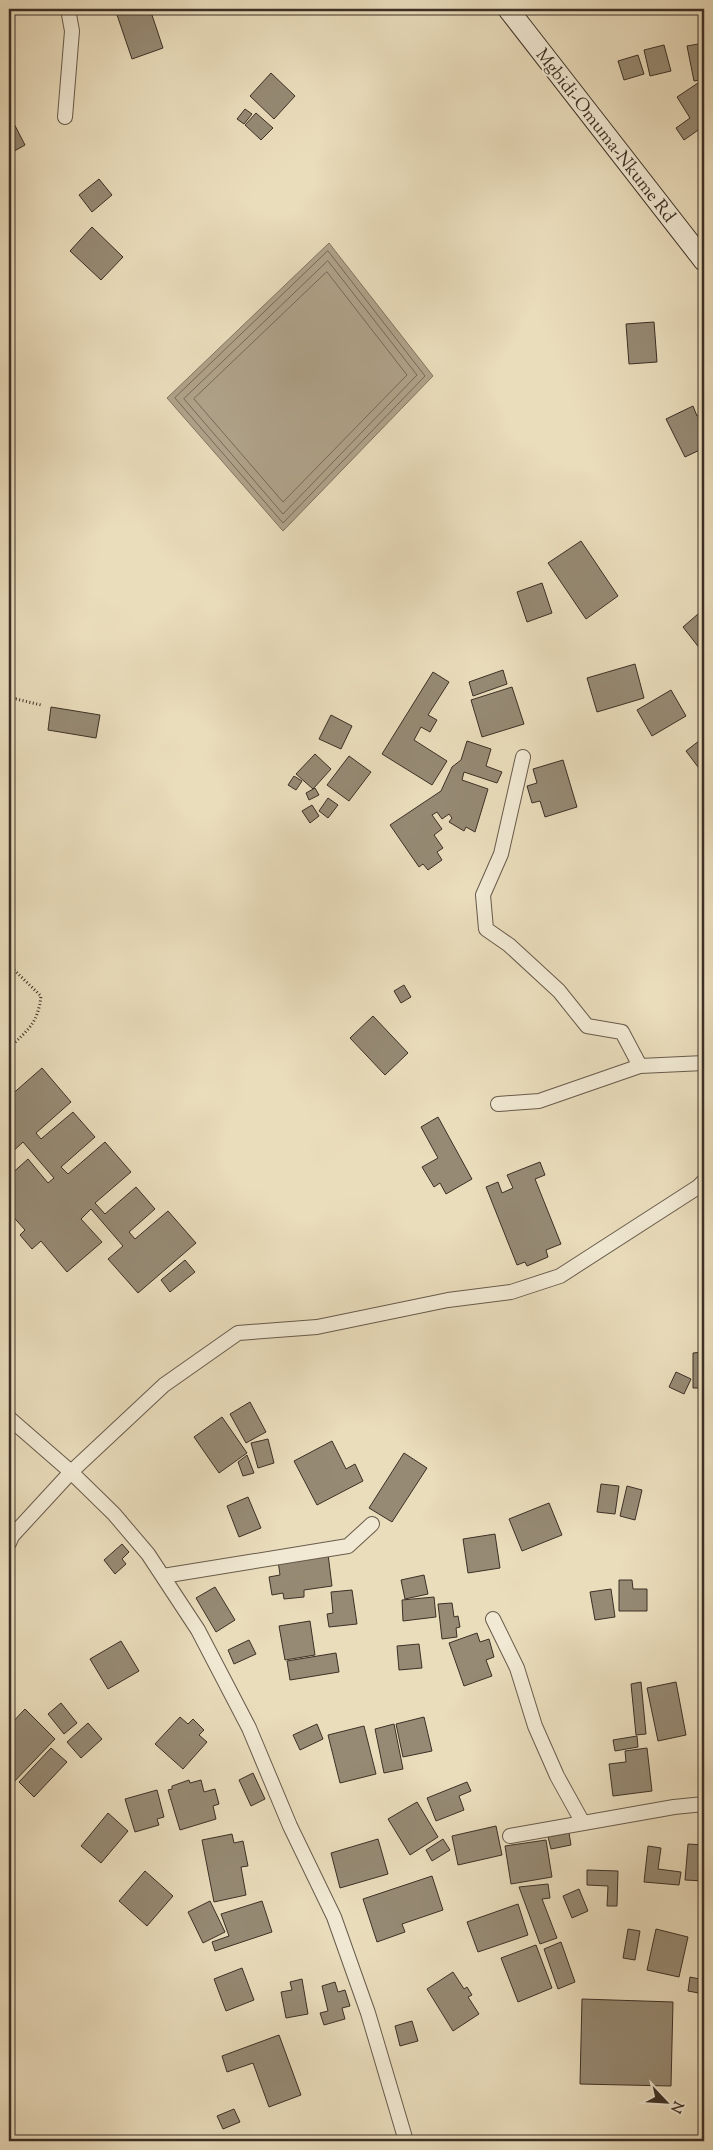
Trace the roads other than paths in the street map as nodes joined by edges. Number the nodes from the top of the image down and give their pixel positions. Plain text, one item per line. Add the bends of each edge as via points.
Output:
1 (68, 9) edge
2 (508, 9) edge
3 (65, 117) dead end
4 (704, 261) edge
5 (523, 757) dead end
6 (704, 1063) edge
7 (640, 1066) junction
8 (498, 1104) dead end
9 (704, 1181) edge
10 (9, 1418) edge
11 (71, 1472) junction
12 (372, 1524) dead end
13 (9, 1543) edge
14 (163, 1576) junction
15 (493, 1619) dead end
16 (704, 1804) edge
17 (583, 1823) junction
18 (510, 1836) dead end
19 (406, 2141) edge

1 - 3 street via 72,31
2 - 4 street, Mgbidi-Omuma-Nkume Rd
5 - 7 street via 501,854 483,895 486,929 509,945 559,991 587,1026 622,1032
6 - 7 street
7 - 8 street via 539,1101
9 - 11 street via 560,1276 511,1292 448,1300 317,1327 238,1333 164,1385
10 - 11 street
11 - 13 street
11 - 14 street via 114,1514
12 - 14 street via 348,1546
14 - 19 street via 198,1630 249,1728 290,1826 334,1917 368,2013
15 - 17 street via 517,1668 542,1743
16 - 17 street
17 - 18 street

